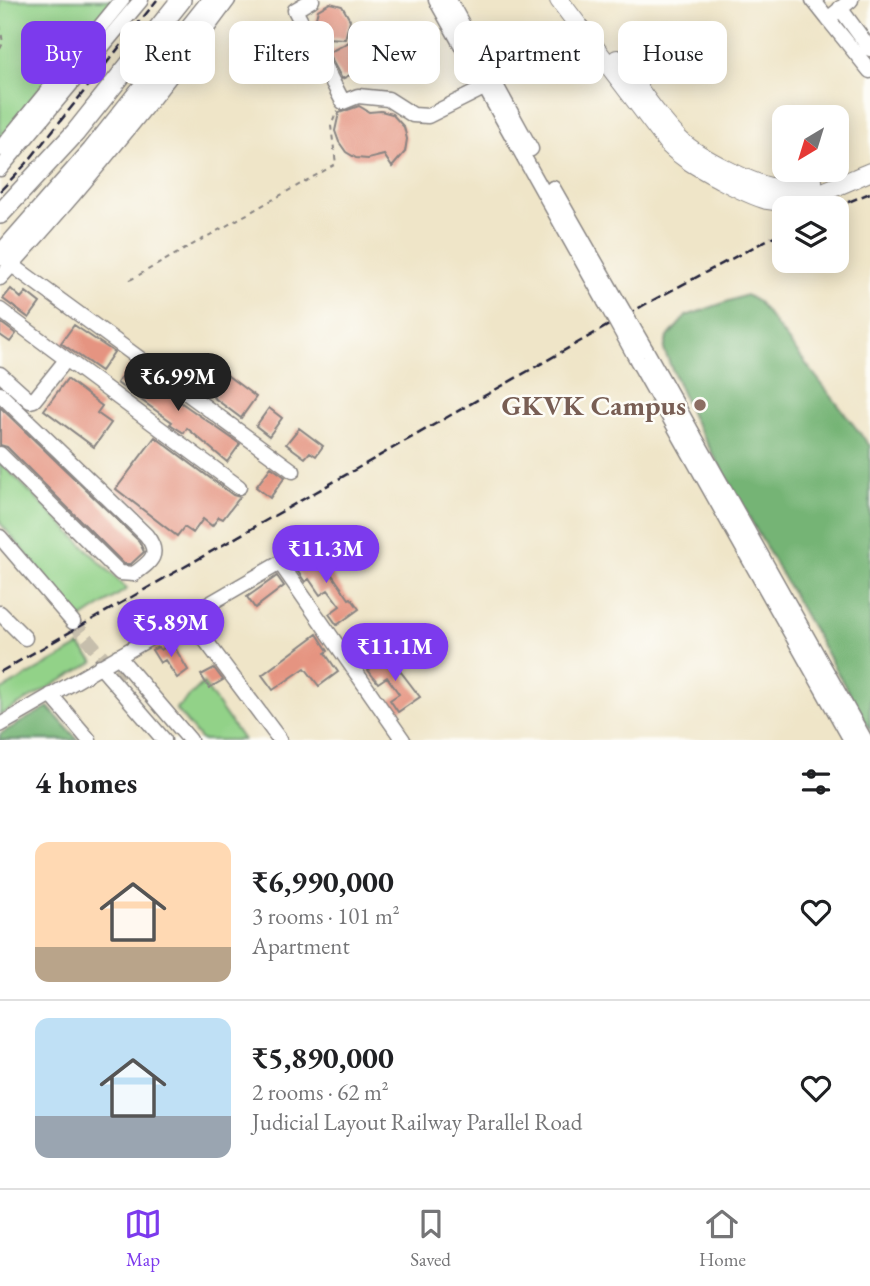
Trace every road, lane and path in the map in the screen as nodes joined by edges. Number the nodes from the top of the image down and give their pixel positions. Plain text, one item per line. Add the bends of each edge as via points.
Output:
1 (122, 0) edge
2 (141, 0) edge
3 (169, 0) edge
4 (181, 0) edge
5 (201, 0) edge
6 (212, 0) edge
7 (228, 0) edge
8 (312, 0) edge
9 (436, 0) edge
10 (449, 0) edge
11 (559, 0) edge
12 (573, 0) edge
13 (813, 0) edge
14 (846, 4) edge
15 (828, 19) junction
16 (0, 25) edge
17 (860, 37) edge
18 (0, 49) edge
19 (870, 49) edge
20 (870, 71) edge
21 (490, 85) junction
22 (343, 102) junction
23 (0, 149) edge
24 (870, 161) edge
25 (0, 169) edge
26 (870, 172) edge
27 (779, 194) junction
28 (0, 204) edge
29 (0, 214) edge
30 (0, 240) edge
31 (6, 260) edge
32 (0, 278) edge
33 (130, 281) dead end
34 (0, 310) edge
35 (66, 360) junction
36 (0, 374) edge
37 (0, 394) edge
38 (0, 454) edge
39 (293, 471) dead end
40 (239, 487) dead end
41 (0, 537) edge
42 (780, 600) junction
43 (0, 613) edge
44 (188, 617) junction
45 (73, 622) tunnel mouth
46 (25, 638) dead end
47 (118, 656) junction
48 (100, 666) junction
49 (121, 679) tunnel mouth
50 (51, 695) junction
51 (0, 725) edge
52 (89, 740) edge
53 (164, 740) edge
54 (174, 740) edge
55 (190, 740) edge
56 (280, 740) edge
57 (403, 740) edge
58 (851, 740) edge
59 (865, 740) edge

1 - 23 street
2 - 25 street
3 - 28 highway
4 - 29 highway via 75,133
5 - 30 highway via 91,142
6 - 31 highway
7 - 31 street via 80,190
8 - 22 street via 295,10
9 - 21 street
10 - 21 street
11 - 27 main road via 679,156 742,191 768,200
12 - 27 main road via 682,141
13 - 15 street
14 - 15 street
14 - 17 street
15 - 17 street
16 - 18 path
17 - 19 street
17 - 20 street
21 - 22 street via 428,116 413,115 388,99 358,96
21 - 42 street, bridge
22 - 33 path via 331,126 336,164
24 - 27 main road
26 - 27 main road via 809,195
31 - 32 street
31 - 39 street
34 - 35 street
35 - 36 street via 30,401
35 - 40 street
37 - 38 street via 146,534 155,551 152,557 134,574 120,573
41 - 45 street
42 - 58 street
42 - 59 street
43 - 46 street
44 - 47 street
44 - 56 street
44 - 57 street via 279,563
47 - 48 street
47 - 55 street
48 - 50 street
48 - 53 street
49 - 54 street
50 - 51 street
50 - 52 street

